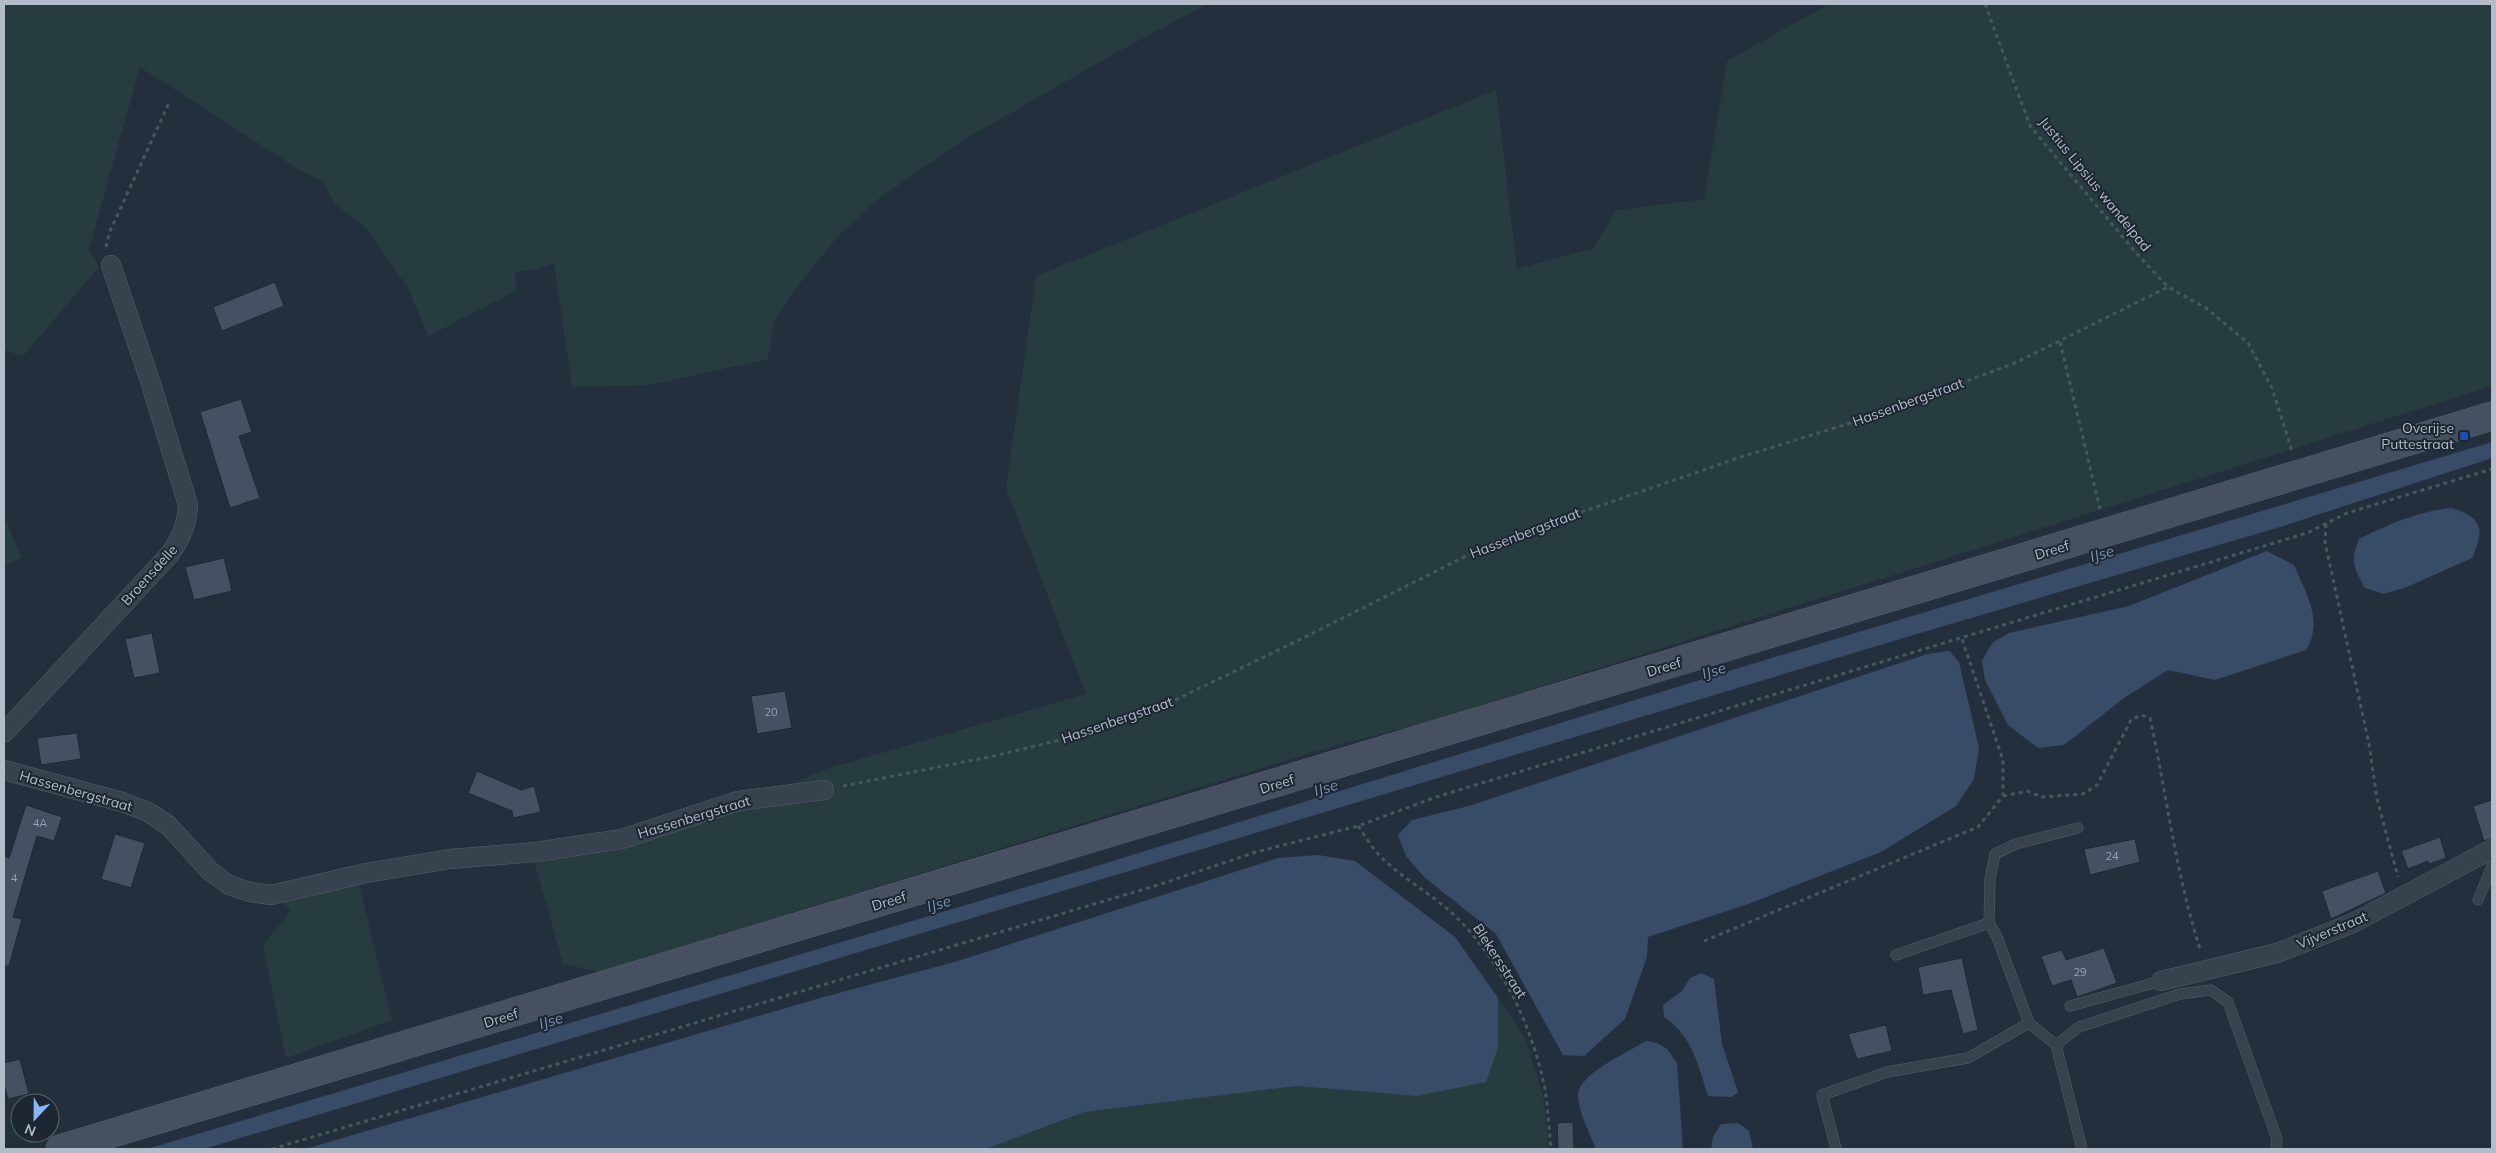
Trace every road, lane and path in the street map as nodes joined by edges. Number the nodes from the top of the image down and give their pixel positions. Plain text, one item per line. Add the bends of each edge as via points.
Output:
1 (1985, 4) edge
2 (169, 103) dead end
3 (111, 265) joint
4 (2168, 287) junction
5 (2060, 342) junction
6 (2492, 416) edge
7 (2492, 469) edge
8 (2300, 475) junction
9 (2326, 523) junction
10 (2106, 534) junction
11 (1962, 639) junction
12 (4, 733) edge
13 (4, 770) edge
14 (824, 790) joint
15 (2003, 796) junction
16 (1358, 826) junction
17 (2078, 828) dead end
18 (2492, 850) edge
19 (2492, 866) edge
20 (2403, 896) junction
21 (2478, 900) dead end
22 (1989, 923) junction
23 (1704, 941) dead end
24 (1896, 955) dead end
25 (2206, 970) junction
26 (2161, 981) joint
27 (2070, 1006) dead end
28 (2029, 1023) junction
29 (2056, 1045) junction
30 (60, 1149) edge
31 (272, 1149) edge
32 (1551, 1149) edge
33 (1836, 1149) edge
34 (2082, 1149) edge
35 (2276, 1149) edge

1 - 4 path, Justius Lipsius wandelpad via 2030,126
2 - 3 path via 110,231 106,249
3 - 12 street, Broensdelle via 152,384 188,505 187,521 170,554
4 - 5 path, Hassenbergstraat
4 - 8 path, Justius Lipsius wandelpad via 2206,308 2248,343 2272,388
5 - 10 path
5 - 14 path, Hassenbergstraat via 2015,363 1876,415 1741,457 1492,543 1171,702 1085,734
6 - 8 main road, Dreef
7 - 9 path via 2347,513
8 - 10 main road, Dreef
9 - 11 path via 2307,533
9 - 20 path via 2325,542 2369,744 2377,799
10 - 30 main road, Dreef
11 - 15 path via 2004,760
11 - 16 path via 1436,797
13 - 14 street, Hassenbergstraat via 148,812 168,825 210,871 229,886 271,895 450,859 622,840 738,801
15 - 23 path via 1978,826
15 - 25 path via 2028,791 2042,796 2083,794 2097,785 2131,720 2141,716 2150,718 2193,929
16 - 31 path via 1256,852 1158,885
16 - 32 path, Blekersstraat via 1382,859 1451,913 1474,936 1508,990 1537,1057 1545,1090
17 - 22 lane via 2016,844 1995,854 1990,879
18 - 20 street, Vijverstraat
19 - 21 lane
20 - 25 street, Vijverstraat via 2353,923 2277,953
22 - 24 lane
22 - 28 lane
25 - 26 street, Vijverstraat
26 - 27 lane
28 - 29 lane
28 - 33 lane via 1968,1058 1887,1072 1822,1095
29 - 34 lane
29 - 35 lane via 2079,1027 2180,994 2211,990 2228,1002 2277,1139

